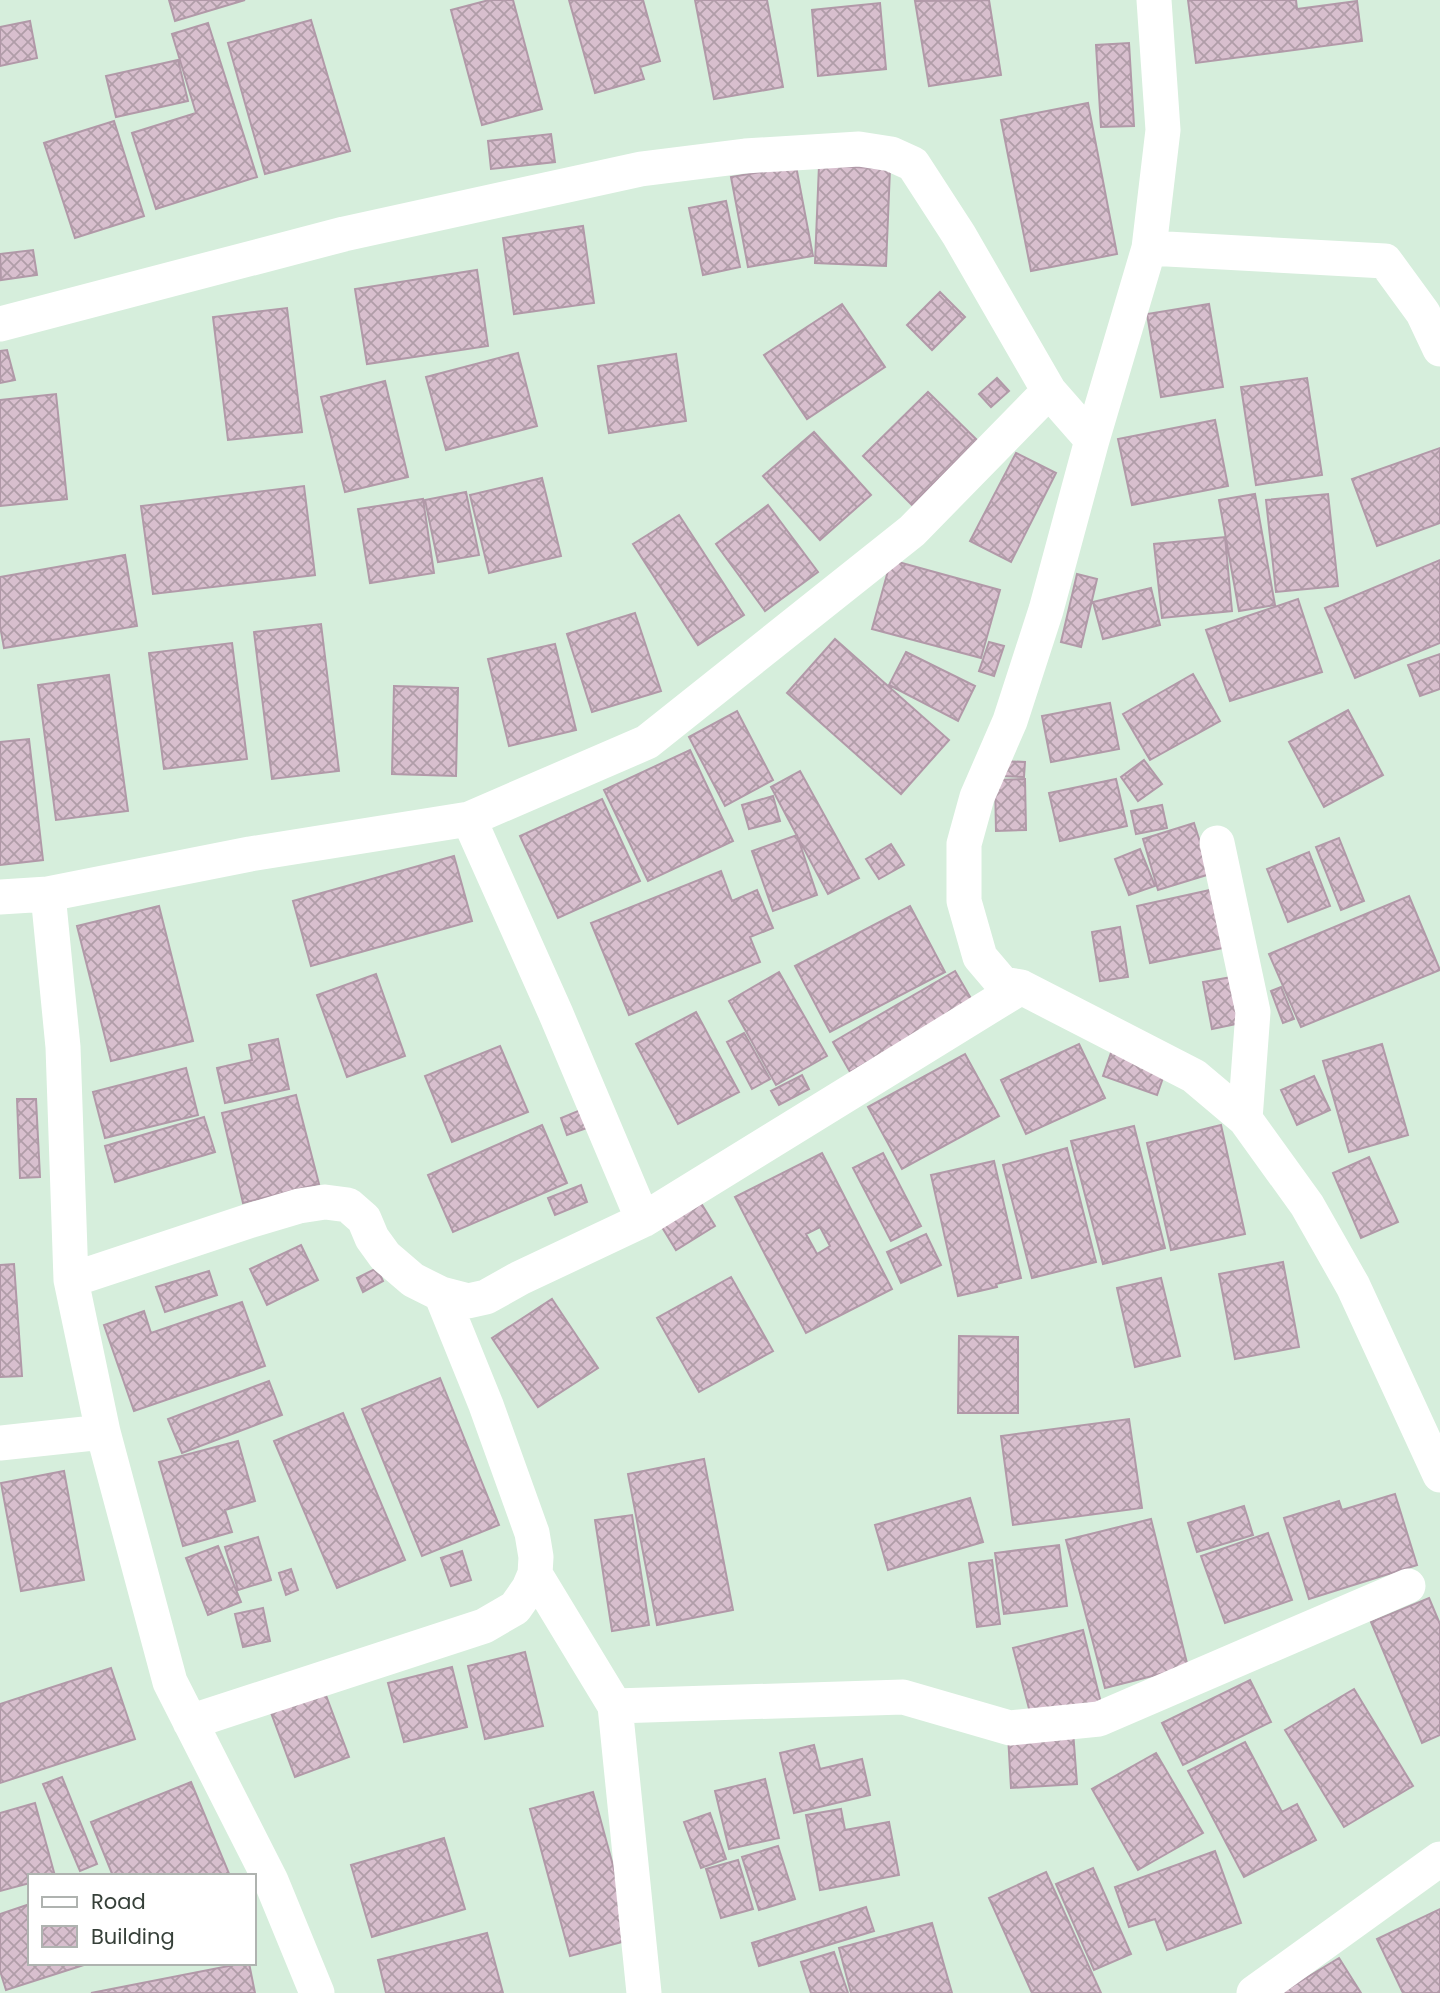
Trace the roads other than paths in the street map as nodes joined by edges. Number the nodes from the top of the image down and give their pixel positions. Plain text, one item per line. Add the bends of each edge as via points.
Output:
1 (1154, 0) edge
2 (1149, 248) junction
3 (0, 324) edge
4 (1440, 349) edge
5 (1049, 390) junction
6 (1092, 440) junction
7 (469, 819) junction
8 (1217, 843) dead end
9 (48, 894) junction
10 (0, 897) edge
11 (1021, 987) junction
12 (1245, 1119) junction
13 (642, 1220) junction
14 (71, 1280) junction
15 (441, 1294) junction
16 (103, 1432) junction
17 (0, 1443) edge
18 (1440, 1475) edge
19 (535, 1574) junction
20 (1408, 1586) dead end
21 (615, 1706) junction
22 (190, 1722) junction
23 (1440, 1859) edge
24 (317, 1993) edge
25 (645, 1993) edge
26 (1254, 1993) edge

1 - 2 street via 1163,130
2 - 4 street via 1385,261 1423,313
2 - 6 street
3 - 5 street via 344,234 641,169 859,149 891,154 913,164
5 - 6 street
5 - 7 street via 912,531 647,742
6 - 11 street via 1046,610 1010,721 976,797 964,844 964,901 980,957 1003,984
7 - 9 street via 250,854
7 - 13 street
8 - 12 street via 1253,1012
9 - 10 street
9 - 14 street via 62,1047
11 - 12 street via 1194,1076
11 - 13 street
12 - 18 street via 1307,1205 1353,1286
13 - 15 street via 486,1297 468,1301
14 - 15 street via 251,1220 324,1202 348,1205 364,1219 385,1256 414,1280
14 - 16 street
15 - 19 street via 532,1533
16 - 17 street
16 - 22 street via 170,1682
19 - 21 street
19 - 22 street via 515,1608 484,1626
20 - 21 street via 1099,1719 1010,1728 903,1697
21 - 25 street
22 - 24 street via 271,1881
23 - 26 street

